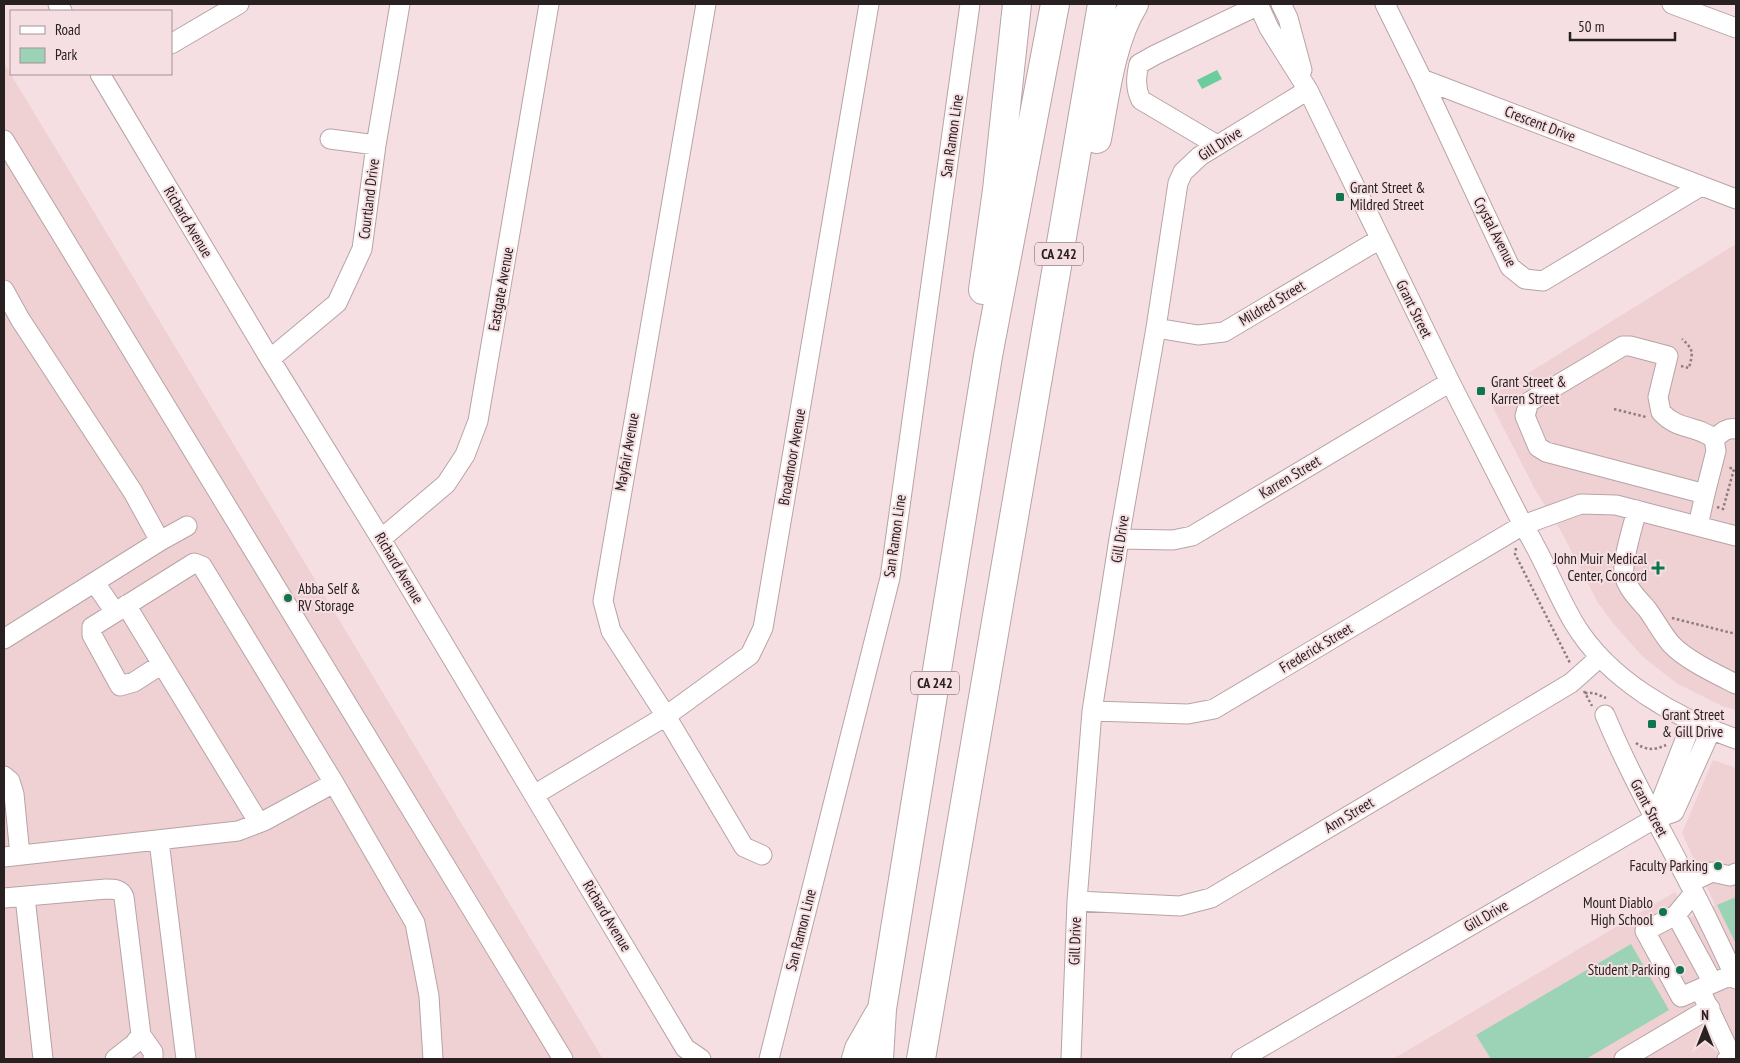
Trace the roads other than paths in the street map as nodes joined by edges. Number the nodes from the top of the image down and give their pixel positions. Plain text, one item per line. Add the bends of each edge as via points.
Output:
1 (239, 4) edge
2 (400, 4) edge
3 (549, 4) edge
4 (706, 4) edge
5 (869, 4) edge
6 (970, 4) edge
7 (1017, 4) edge
8 (1055, 4) edge
9 (1102, 4) edge
10 (1134, 4) edge
11 (1281, 4) edge
12 (1385, 4) edge
13 (1672, 4) edge
14 (1258, 5) edge
15 (1736, 28) edge
16 (172, 43) edge
17 (109, 77) edge
18 (1422, 79) junction
19 (1308, 90) junction
20 (330, 139) dead end
21 (4, 140) edge
22 (376, 145) junction
23 (1216, 145) junction
24 (1701, 186) junction
25 (1736, 199) edge
26 (1380, 239) junction
27 (4, 290) edge
28 (1156, 328) junction
29 (988, 356) junction
30 (270, 359) junction
31 (1450, 382) junction
32 (1736, 429) edge
33 (1714, 439) junction
34 (1705, 494) junction
35 (1016, 505) junction
36 (1637, 510) junction
37 (1523, 525) junction
38 (187, 526) dead end
39 (1698, 526) junction
40 (1736, 536) edge
41 (381, 539) junction
42 (1119, 539) junction
43 (160, 541) junction
44 (95, 583) junction
45 (120, 608) junction
46 (4, 639) edge
47 (1600, 657) junction
48 (162, 664) junction
49 (1736, 684) edge
50 (1607, 707) road end
51 (1092, 711) junction
52 (666, 716) junction
53 (1692, 722) junction
54 (1711, 730) junction
55 (1736, 739) edge
56 (4, 776) edge
57 (334, 783) junction
58 (534, 795) junction
59 (1654, 819) junction
60 (259, 823) junction
61 (159, 840) junction
62 (762, 855) dead end
63 (12, 856) edge
64 (1736, 873) edge
65 (1692, 888) junction
66 (25, 897) junction
67 (4, 898) edge
68 (1076, 901) junction
69 (1676, 915) junction
70 (1735, 976) edge
71 (1706, 986) junction
72 (1710, 1008) junction
73 (882, 1009) junction
74 (137, 1046) edge
75 (43, 1059) edge
76 (115, 1059) edge
77 (153, 1059) edge
78 (186, 1059) edge
79 (433, 1059) edge
80 (563, 1059) edge
81 (700, 1059) edge
82 (769, 1059) edge
83 (856, 1059) edge
84 (879, 1059) edge
85 (921, 1059) edge
86 (1071, 1059) edge
87 (1241, 1059) edge
88 (1624, 1059) edge
89 (1727, 1059) edge

1 - 16 street
2 - 22 street, Courtland Drive
3 - 41 street, Eastgate Avenue via 478,421 465,455 446,484
4 - 52 street, Mayfair Avenue via 602,601 611,631
5 - 52 street, Broadmoor Avenue via 763,628 750,655
6 - 82 street, San Ramon Line via 890,578
7 - 29 highway via 997,190 976,333
8 - 29 highway, CA 242
9 - 35 highway, CA 242
10 - 35 highway via 1125,18 1115,47 1069,299 1030,480
11 - 19 street, Grant Street
12 - 18 street
13 - 15 street
14 - 19 street, Grant Street
14 - 23 street via 1139,64 1136,91 1141,100
17 - 30 street, Richard Avenue
18 - 24 street, Crescent Drive
18 - 24 street, Crystal Avenue via 1510,267 1525,279 1542,282
19 - 23 street, Gill Drive
19 - 26 street, Grant Street
20 - 22 street
21 - 80 street
22 - 30 street, Courtland Drive via 362,249 337,303
23 - 28 street, Gill Drive via 1183,172 1178,183
24 - 25 street, Crescent Drive
26 - 28 street, Mildred Street via 1224,332 1198,335
26 - 31 street, Grant Street
27 - 43 street via 133,492
28 - 42 street, Gill Drive
29 - 73 highway, CA 242
30 - 41 street, Richard Avenue
31 - 37 street, Grant Street
31 - 42 street, Karren Street via 1192,536 1173,540
32 - 33 street via 1723,432
33 - 34 street via 1716,451
33 - 34 street via 1708,433 1678,425 1661,410 1658,397 1668,356 1630,346 1623,346 1529,402 1525,416 1538,448 1546,452
34 - 39 street
35 - 85 highway, CA 242
36 - 37 street, Frederick Street via 1616,505 1581,504
36 - 39 street, Frederick Street
36 - 49 street via 1624,574 1632,591 1671,644
37 - 47 street, Grant Street via 1536,544 1575,624
37 - 51 street, Frederick Street via 1214,709 1188,714
38 - 43 street
39 - 40 street, Frederick Street
41 - 58 street, Richard Avenue
42 - 51 street, Gill Drive
43 - 44 street
44 - 45 street
44 - 46 street
45 - 48 street
45 - 48 street via 92,627 92,636 120,686 134,682
45 - 57 street via 194,563 202,566
47 - 53 street, Grant Street via 1656,702
47 - 68 street, Ann Street via 1571,683 1211,898 1180,906
48 - 60 street
50 - 59 street, Grant Street via 1621,754
51 - 68 street, Gill Drive
52 - 58 street, Broadmoor Avenue
52 - 62 street, Mayfair Avenue via 744,847
53 - 54 street, Grant Street
53 - 59 street
54 - 55 street, Grant Street
54 - 59 street, Gill Drive via 1674,812
56 - 63 street via 10,780 14,794
57 - 60 street
57 - 79 street via 415,923 429,996
58 - 81 street, Richard Avenue via 685,1048
59 - 65 street, Grant Street
59 - 87 street, Gill Drive
60 - 61 street via 238,831
61 - 63 street
61 - 78 street
64 - 65 street via 1730,876 1712,872
65 - 69 street
65 - 70 street, Grant Street
66 - 67 street
66 - 74 street via 106,889 122,893
66 - 75 street
68 - 86 street, Gill Drive
69 - 71 street
69 - 71 street via 1645,931 1680,997
70 - 71 street
71 - 72 street
72 - 88 street
72 - 89 street via 1732,1057
73 - 83 highway
73 - 84 highway, CA 242
74 - 76 street
74 - 77 street via 152,1052

